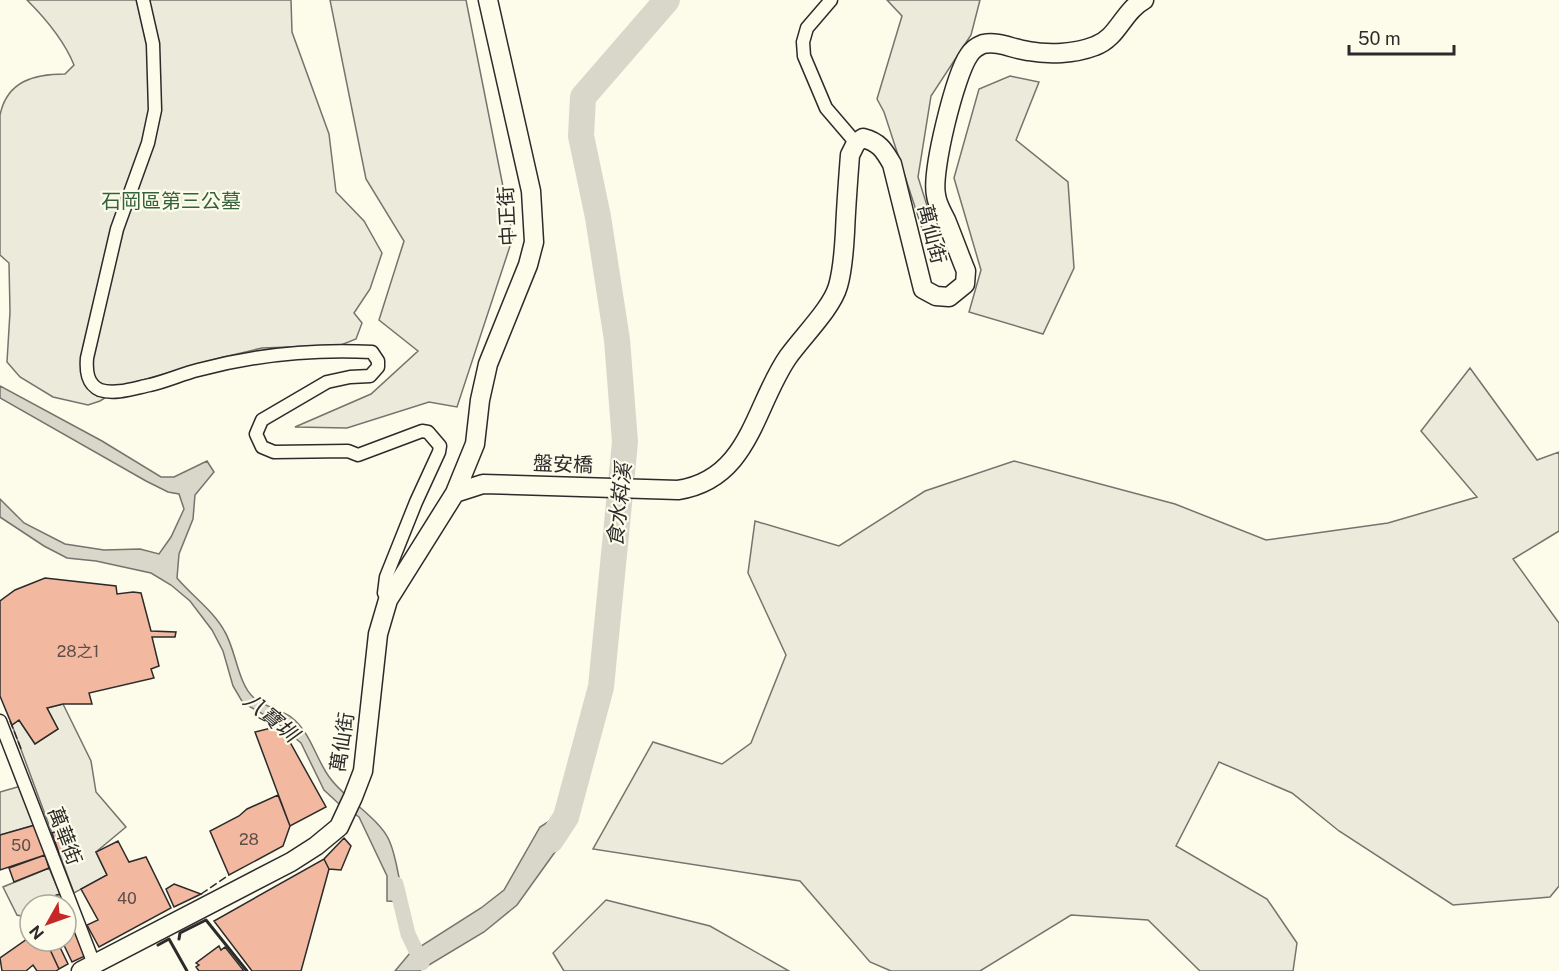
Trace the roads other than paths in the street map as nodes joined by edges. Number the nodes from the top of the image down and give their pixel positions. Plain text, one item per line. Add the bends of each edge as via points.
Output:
1 (143, 0) edge
2 (488, 0) edge
3 (831, 0) edge
4 (1144, 0) edge
5 (856, 143) junction
6 (455, 493) junction
7 (388, 600) junction
8 (0, 721) edge
9 (88, 968) edge

1 - 7 street via 153,44 154,110 148,143 117,229 87,358 88,378 101,390 120,391 266,357 337,350 372,352 378,367 370,376 327,382 262,420 256,434 262,447 274,452 358,455 422,431 428,432 440,446 386,577 384,593
2 - 6 street, 中正街 via 531,191 534,242 488,364 475,444
3 - 5 street via 807,28 804,56 826,108
4 - 5 street, 萬仙街 via 1109,38 1087,49 1062,54 1028,52 995,42 980,45 969,54 959,76 934,179 936,196 966,271 964,284 949,297 923,289 885,150 863,138
5 - 6 street, 盤安橋 via 850,155 838,289 787,358 742,449 718,473 695,487 678,490 483,484
6 - 7 street, 萬仙街
7 - 9 street, 萬仙街 via 378,634 363,771 339,827 291,861
8 - 9 street, 萬華街

